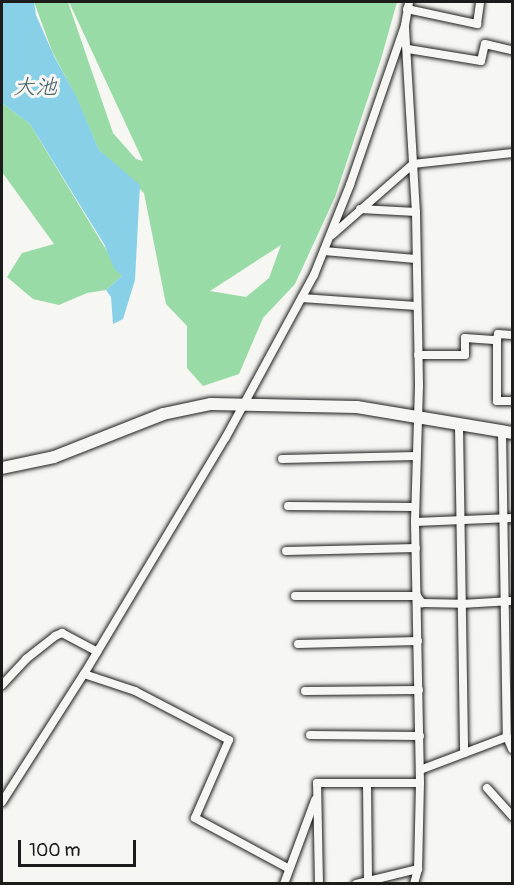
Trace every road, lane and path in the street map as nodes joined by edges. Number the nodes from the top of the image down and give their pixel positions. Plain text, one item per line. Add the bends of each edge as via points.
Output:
1 (480, 2) edge
2 (408, 5) edge
3 (405, 25) junction
4 (408, 49) junction
5 (513, 50) edge
6 (513, 153) edge
7 (414, 164) junction
8 (360, 209) junction
9 (416, 212) junction
10 (330, 238) junction
11 (324, 251) junction
12 (416, 259) junction
13 (302, 298) junction
14 (416, 306) junction
15 (513, 335) edge
16 (497, 340) junction
17 (418, 355) junction
18 (513, 401) edge
19 (244, 404) junction
20 (416, 419) junction
21 (459, 426) junction
22 (508, 432) edge
23 (416, 456) junction
24 (282, 459) dead end
25 (2, 468) edge
26 (288, 506) dead end
27 (415, 507) junction
28 (502, 518) junction
29 (513, 518) edge
30 (459, 520) junction
31 (415, 522) junction
32 (416, 548) junction
33 (286, 551) dead end
34 (295, 596) dead end
35 (417, 596) junction
36 (510, 601) edge
37 (462, 604) junction
38 (418, 641) junction
39 (298, 644) dead end
40 (97, 652) junction
41 (84, 674) junction
42 (2, 685) edge
43 (419, 690) junction
44 (305, 691) dead end
45 (310, 735) dead end
46 (420, 736) junction
47 (507, 737) junction
48 (513, 749) edge
49 (464, 753) junction
50 (420, 770) junction
51 (367, 783) junction
52 (420, 783) junction
53 (487, 788) dead end
54 (317, 794) junction
55 (2, 802) edge
56 (513, 816) edge
57 (288, 868) junction
58 (418, 869) junction
59 (368, 882) edge
60 (284, 884) edge
61 (319, 884) edge
62 (356, 884) edge
63 (414, 884) edge

1 - 2 street via 477,24
2 - 3 street
3 - 4 street
3 - 10 street
4 - 5 street via 481,61 485,44
4 - 7 street
6 - 7 street
7 - 8 street
7 - 9 street
8 - 9 street
8 - 10 street
9 - 12 street
10 - 11 street
11 - 12 street
11 - 13 street
12 - 14 street
13 - 14 street
13 - 19 street
14 - 17 street
15 - 16 street via 498,334
16 - 17 street via 465,338 465,355
16 - 18 street via 497,402
17 - 20 street
19 - 20 street via 357,407
19 - 25 street via 183,408 54,457
19 - 40 street
20 - 21 street
20 - 23 street
21 - 22 street
21 - 30 street
22 - 28 street
23 - 24 street
23 - 27 street
26 - 27 street
27 - 31 street
28 - 29 street
28 - 30 street
28 - 36 street
30 - 31 street
30 - 37 street
31 - 32 street
32 - 33 street
32 - 35 street
34 - 35 street
35 - 37 street via 422,603
35 - 38 street
36 - 37 street
36 - 47 street
37 - 49 street
38 - 39 street
38 - 43 street
40 - 41 street
40 - 42 street via 62,633 26,658
41 - 55 street
41 - 57 street via 135,691 229,740 195,818
43 - 44 street
43 - 46 street
45 - 46 street
46 - 50 street
47 - 48 street
47 - 49 street
49 - 50 street
50 - 52 street
51 - 52 street
51 - 54 street via 316,783
51 - 59 street
52 - 58 street
53 - 56 street
54 - 57 street
54 - 61 street
57 - 60 street
58 - 59 street
58 - 63 street
59 - 62 street

